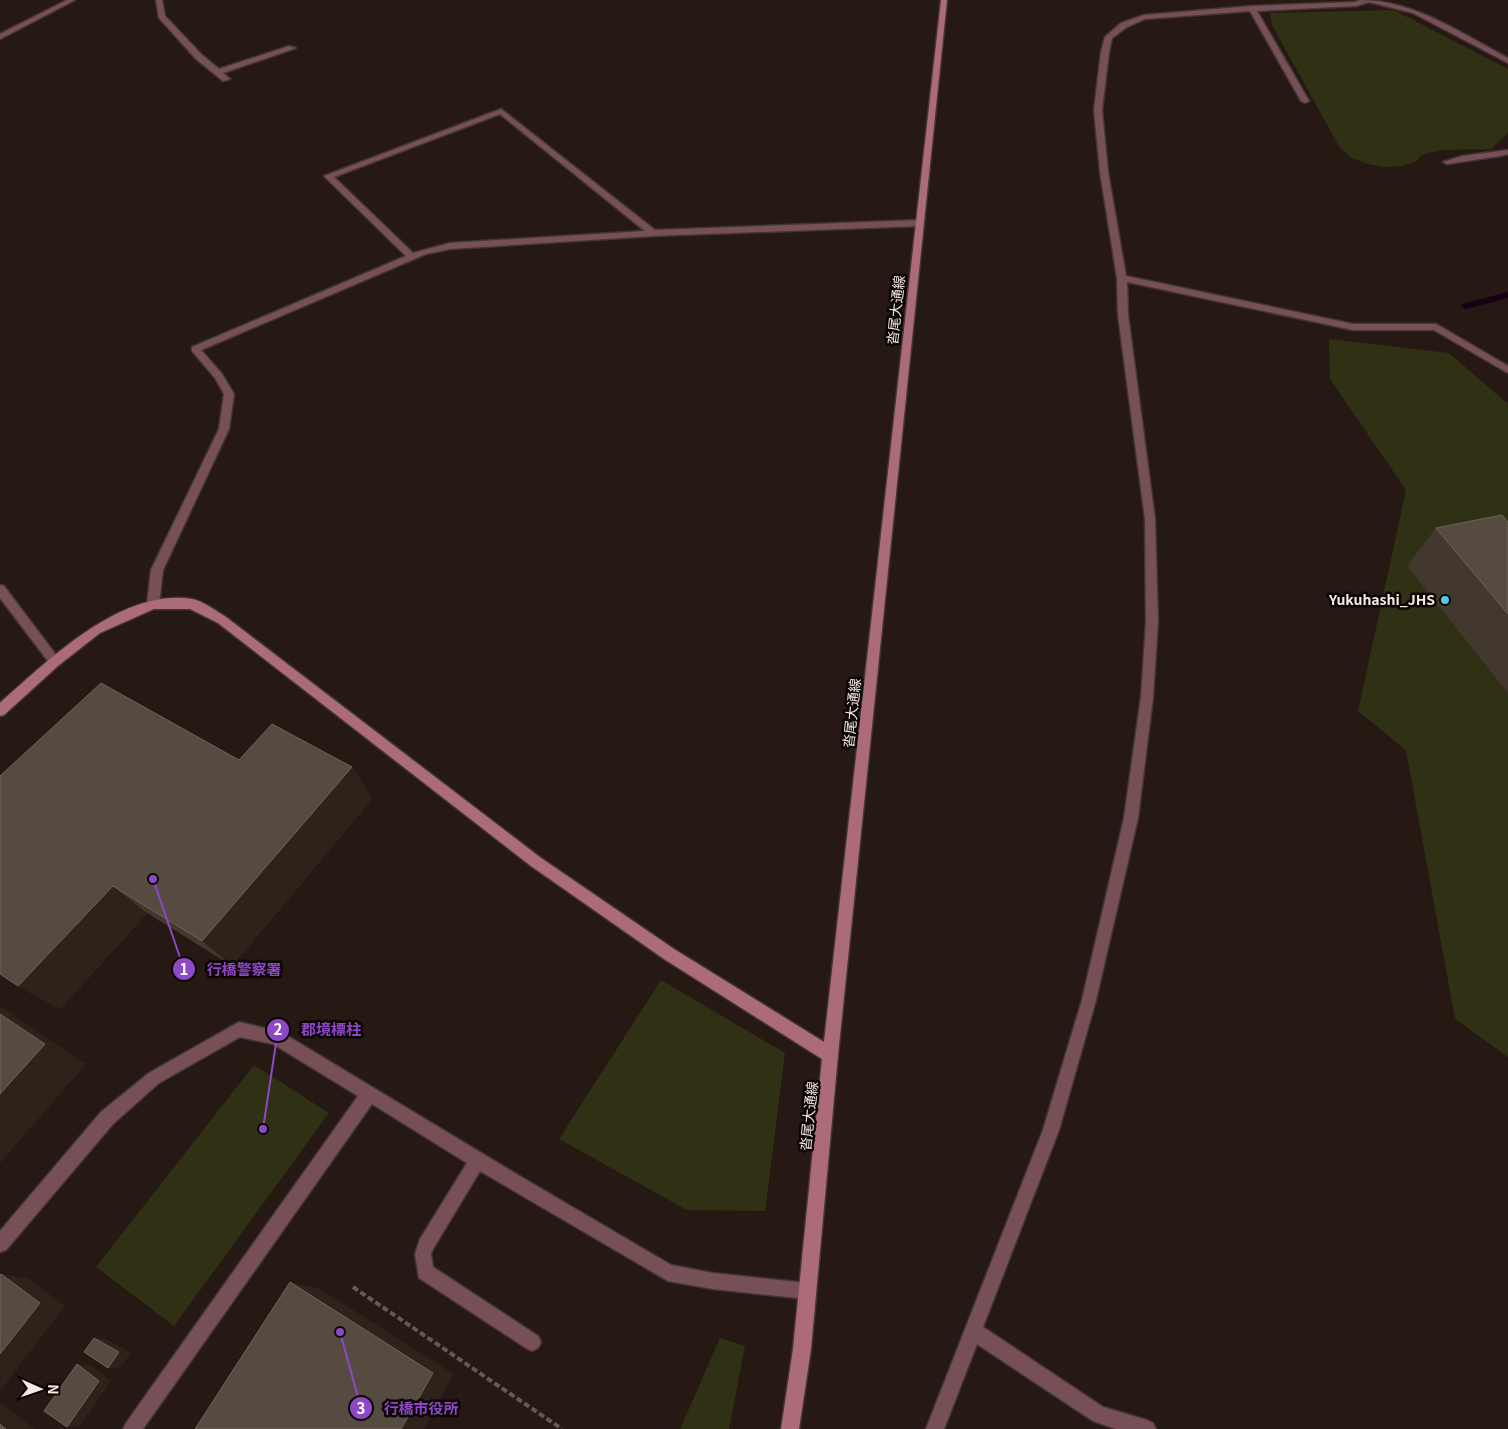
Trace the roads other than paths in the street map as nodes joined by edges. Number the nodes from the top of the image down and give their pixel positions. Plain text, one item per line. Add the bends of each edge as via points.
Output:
1 (72, 0) edge
2 (159, 0) edge
3 (944, 0) edge
4 (1367, 0) edge
5 (1371, 0) edge
6 (1252, 8) junction
7 (0, 37) edge
8 (292, 48) dead end
9 (1508, 61) edge
10 (218, 72) junction
11 (226, 79) dead end
12 (1305, 100) dead end
13 (1508, 152) edge
14 (1447, 162) dead end
15 (920, 223) junction
16 (653, 233) junction
17 (411, 256) junction
18 (1122, 278) junction
19 (1508, 370) edge
20 (0, 590) edge
21 (152, 604) junction
22 (55, 662) junction
23 (0, 712) edge
24 (830, 1055) junction
25 (370, 1093) junction
26 (478, 1160) junction
27 (0, 1244) edge
28 (807, 1291) junction
29 (972, 1330) junction
30 (532, 1342) dead end
31 (132, 1429) edge
32 (790, 1429) edge
33 (935, 1429) edge
34 (1148, 1429) edge

1 - 7 street
2 - 10 street via 162,16 199,57
3 - 15 main road, 沓尾大通線
4 - 6 street via 1356,4
5 - 9 street via 1415,12
6 - 12 street
6 - 18 street via 1144,17 1124,25 1109,37 1098,110 1104,172
8 - 10 street
10 - 11 street
13 - 14 street
15 - 16 street
15 - 24 main road, 沓尾大通線
16 - 17 street via 450,246
16 - 17 street via 501,111 328,176
17 - 21 street via 196,349 219,376 228,394 224,429 157,570
18 - 19 street via 1353,327 1436,327
18 - 29 street via 1123,315 1150,518 1152,622 1148,688 1131,818 1089,1000 1051,1130
20 - 22 street
21 - 22 main road via 96,630
21 - 24 main road via 192,604 222,620 536,862 669,954
22 - 23 main road
24 - 28 main road, 沓尾大通線
25 - 26 street
25 - 27 street via 276,1036 239,1028 154,1078 107,1118
25 - 31 street
26 - 28 street via 668,1273
26 - 30 street via 426,1245 423,1254 425,1272
28 - 32 main road, 沓尾大通線
29 - 33 street
29 - 34 street via 1099,1415

